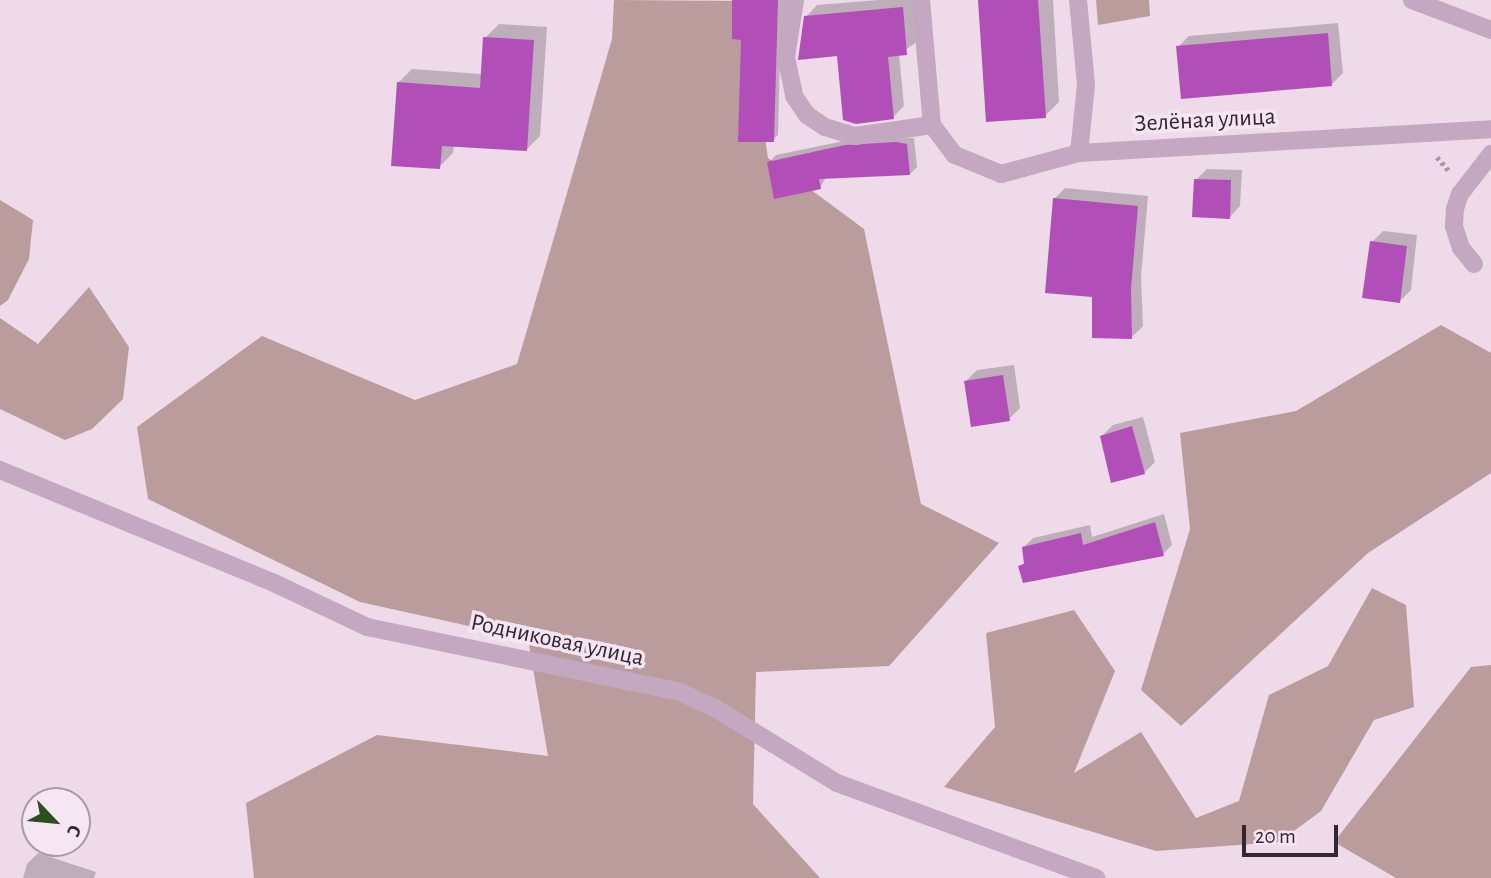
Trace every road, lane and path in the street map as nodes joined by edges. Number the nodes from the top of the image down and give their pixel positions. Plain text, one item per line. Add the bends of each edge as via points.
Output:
1 (795, 0) edge
2 (921, 0) edge
3 (1078, 0) edge
4 (1412, 0) edge
5 (1491, 30) edge
6 (1491, 129) edge
7 (935, 130) junction
8 (1417, 133) junction
9 (1079, 153) junction
10 (1491, 154) edge
11 (1460, 194) junction
12 (1474, 264) dead end
13 (0, 470) edge
14 (1096, 878) edge

1 - 7 street via 786,57 794,96 807,115 825,127 855,136
2 - 7 street
3 - 9 street via 1086,85
4 - 5 street
6 - 8 street, Зелёная улица
7 - 9 street, Зелёная улица via 956,155 1000,174
8 - 9 street, Зелёная улица
8 - 11 path via 1424,149 1445,162
10 - 11 street
11 - 12 street via 1454,226 1461,248
13 - 14 street, Родниковая улица via 367,626 680,692 715,708 837,783

